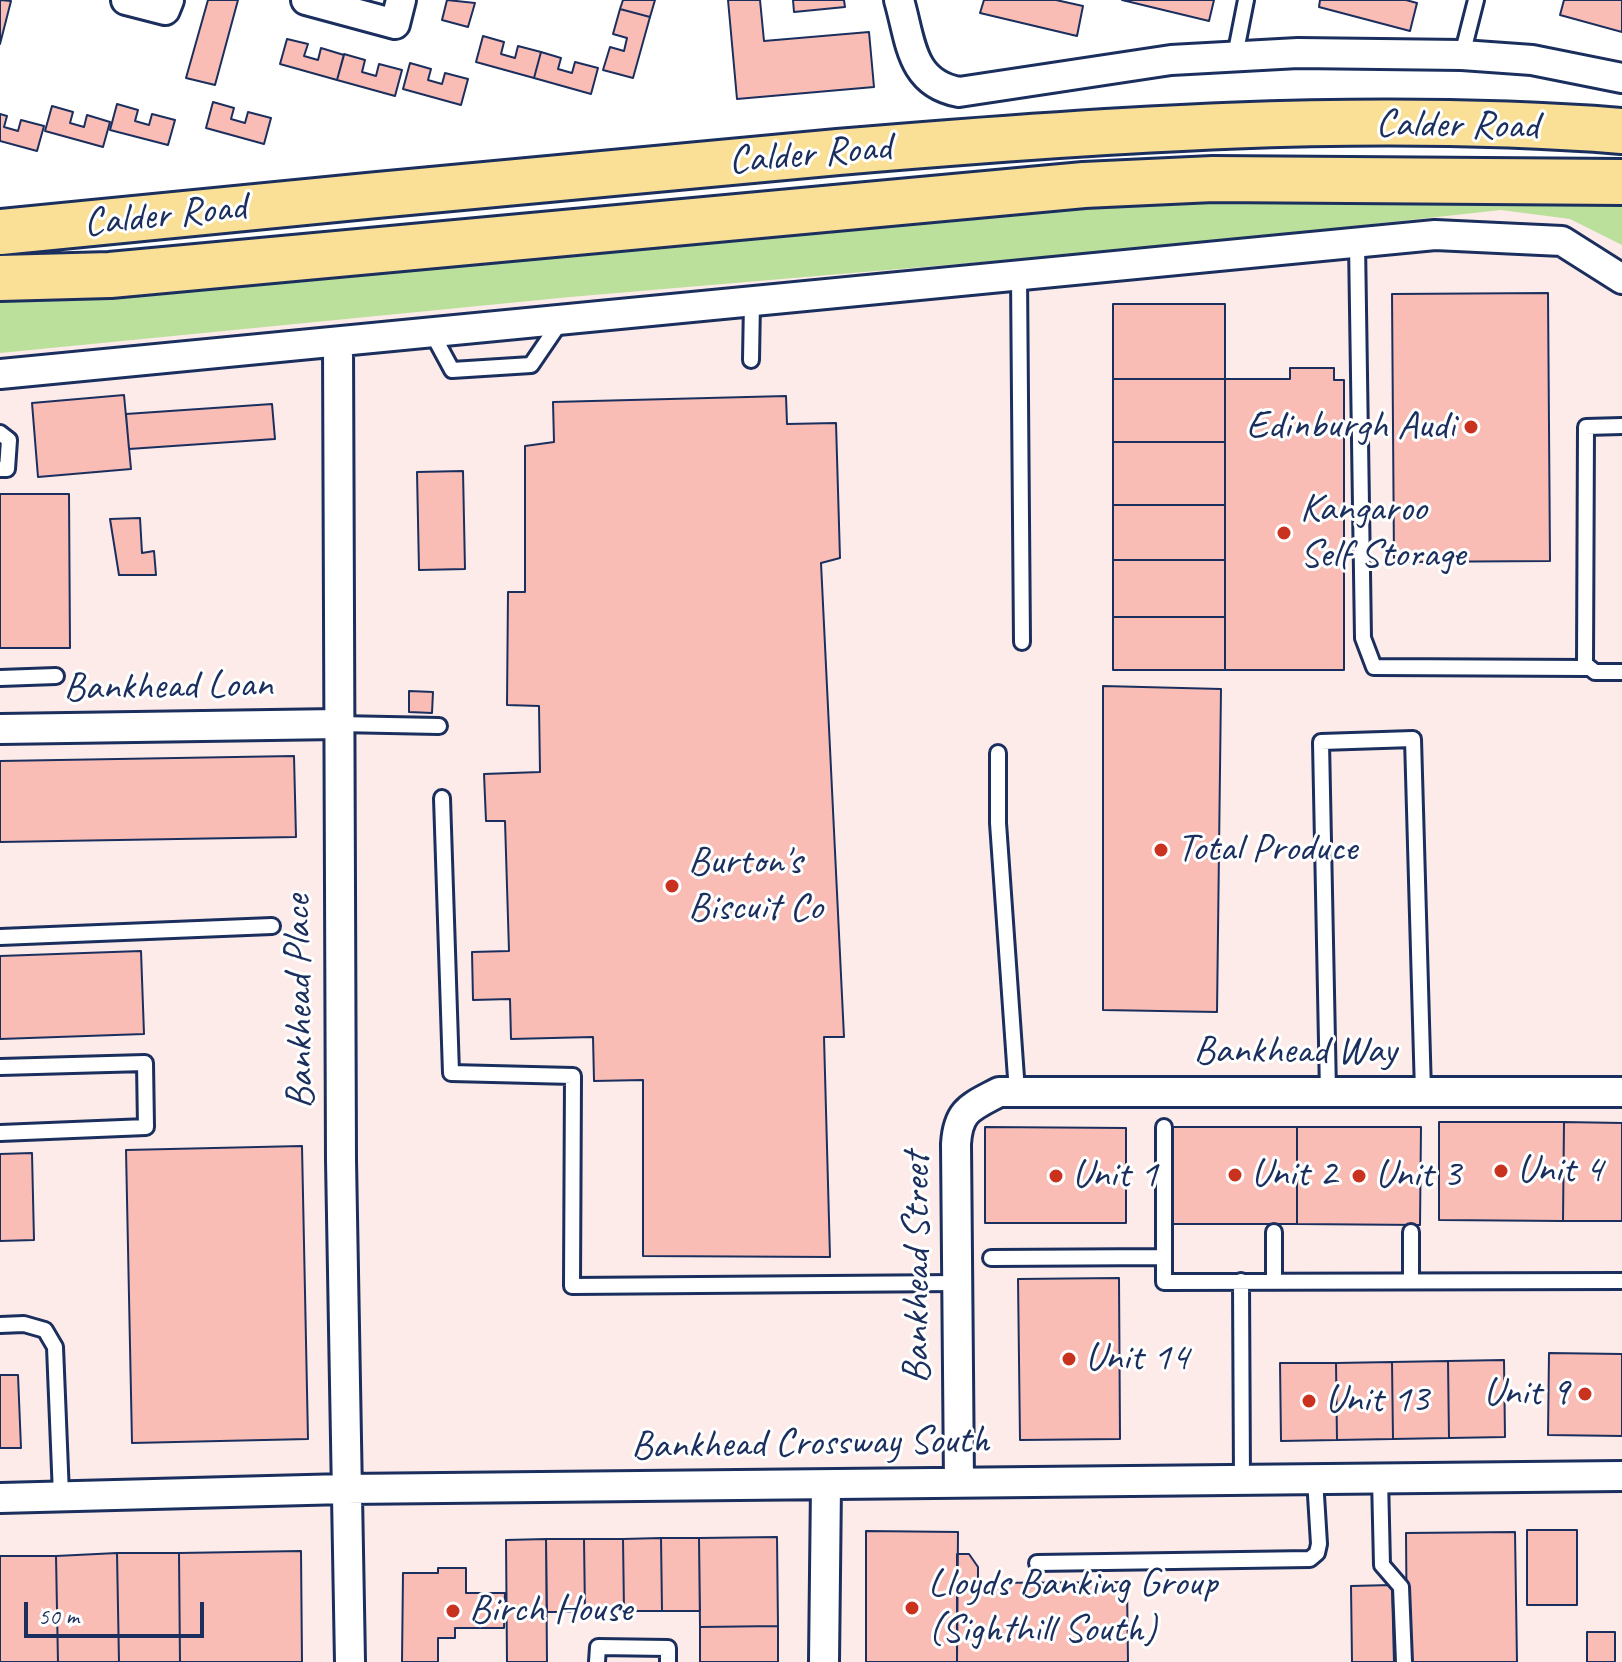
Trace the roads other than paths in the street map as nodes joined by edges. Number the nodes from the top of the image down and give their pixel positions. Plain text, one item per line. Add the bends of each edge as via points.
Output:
1 (126, 0) edge
2 (169, 0) edge
3 (306, 0) edge
4 (401, 0) edge
5 (899, 0) edge
6 (1246, 0) edge
7 (1476, 0) edge
8 (1462, 55) junction
9 (1235, 56) junction
10 (1622, 78) edge
11 (1622, 131) edge
12 (1622, 182) edge
13 (0, 232) edge
14 (1357, 243) junction
15 (1019, 276) junction
16 (0, 278) edge
17 (1622, 279) edge
18 (752, 302) junction
19 (561, 320) junction
20 (432, 333) junction
21 (338, 342) junction
22 (751, 360) dead end
23 (0, 374) edge
24 (1622, 426) edge
25 (0, 433) edge
26 (0, 469) edge
27 (1022, 642) dead end
28 (1589, 668) junction
29 (1622, 672) edge
30 (56, 676) dead end
31 (0, 678) edge
32 (338, 724) junction
33 (439, 726) dead end
34 (0, 729) edge
35 (998, 753) dead end
36 (442, 798) dead end
37 (272, 926) dead end
38 (0, 937) edge
39 (0, 1067) edge
40 (1017, 1092) junction
41 (1328, 1092) junction
42 (1423, 1092) junction
43 (1622, 1092) edge
44 (972, 1106) joint
45 (1164, 1127) dead end
46 (0, 1133) edge
47 (1274, 1232) dead end
48 (1411, 1232) dead end
49 (1164, 1257) junction
50 (991, 1258) dead end
51 (1241, 1281) junction
52 (1274, 1281) junction
53 (1411, 1281) junction
54 (1622, 1281) edge
55 (957, 1283) junction
56 (0, 1325) edge
57 (1622, 1476) edge
58 (1380, 1478) junction
59 (1315, 1479) junction
60 (1242, 1480) junction
61 (959, 1482) junction
62 (826, 1485) junction
63 (345, 1489) junction
64 (61, 1495) junction
65 (0, 1498) edge
66 (1037, 1563) dead end
67 (350, 1662) edge
68 (597, 1662) edge
69 (668, 1662) edge
70 (824, 1662) edge
71 (1404, 1662) edge

1 - 2 street via 165,10
3 - 4 street via 395,24
5 - 9 street via 926,79 959,92 1171,60
6 - 9 lane
7 - 8 lane
8 - 9 street
8 - 10 street via 1532,60
11 - 13 main road, Calder Road via 1434,124 1094,131
12 - 16 main road, Calder Road via 1213,179 1084,185 110,275
14 - 15 street
14 - 17 street via 1435,235 1562,241
14 - 28 lane via 1363,638 1374,667
15 - 18 street
15 - 27 lane
18 - 19 street
18 - 22 lane
19 - 20 street
19 - 20 lane via 531,365 452,370
20 - 21 street
21 - 23 street
21 - 32 street, Bankhead Place
24 - 28 lane via 1586,427
25 - 26 lane via 9,440 10,450 7,469
28 - 29 lane
30 - 31 lane
32 - 33 lane
32 - 34 street, Bankhead Loan
32 - 63 street, Bankhead Place
35 - 40 lane
36 - 55 lane via 451,1073 573,1076 572,1286
37 - 38 lane
39 - 46 lane via 145,1063 146,1127
40 - 41 street, Bankhead Way
40 - 44 street, Bankhead Way via 999,1092
41 - 42 street, Bankhead Way
41 - 42 lane via 1321,742 1413,739
42 - 43 street, Bankhead Way
44 - 55 street, Bankhead Street via 958,1122
45 - 49 lane
47 - 52 lane
48 - 53 lane
49 - 50 lane
49 - 51 lane via 1164,1282
51 - 52 lane
51 - 60 lane
52 - 53 lane
53 - 54 lane
55 - 61 street, Bankhead Street
56 - 64 lane via 45,1330 55,1347
57 - 58 street, Bankhead Crossway South
58 - 59 street, Bankhead Crossway South
58 - 71 lane via 1382,1565 1401,1587
59 - 60 street, Bankhead Crossway South
59 - 66 lane via 1319,1544 1310,1559
60 - 61 street, Bankhead Crossway South
61 - 62 street, Bankhead Crossway South
62 - 63 street, Bankhead Crossway South
62 - 70 street
63 - 64 street, Bankhead Crossway South
63 - 67 street, Bankhead Place
64 - 65 street, Bankhead Crossway South
68 - 69 lane via 598,1647 668,1648

